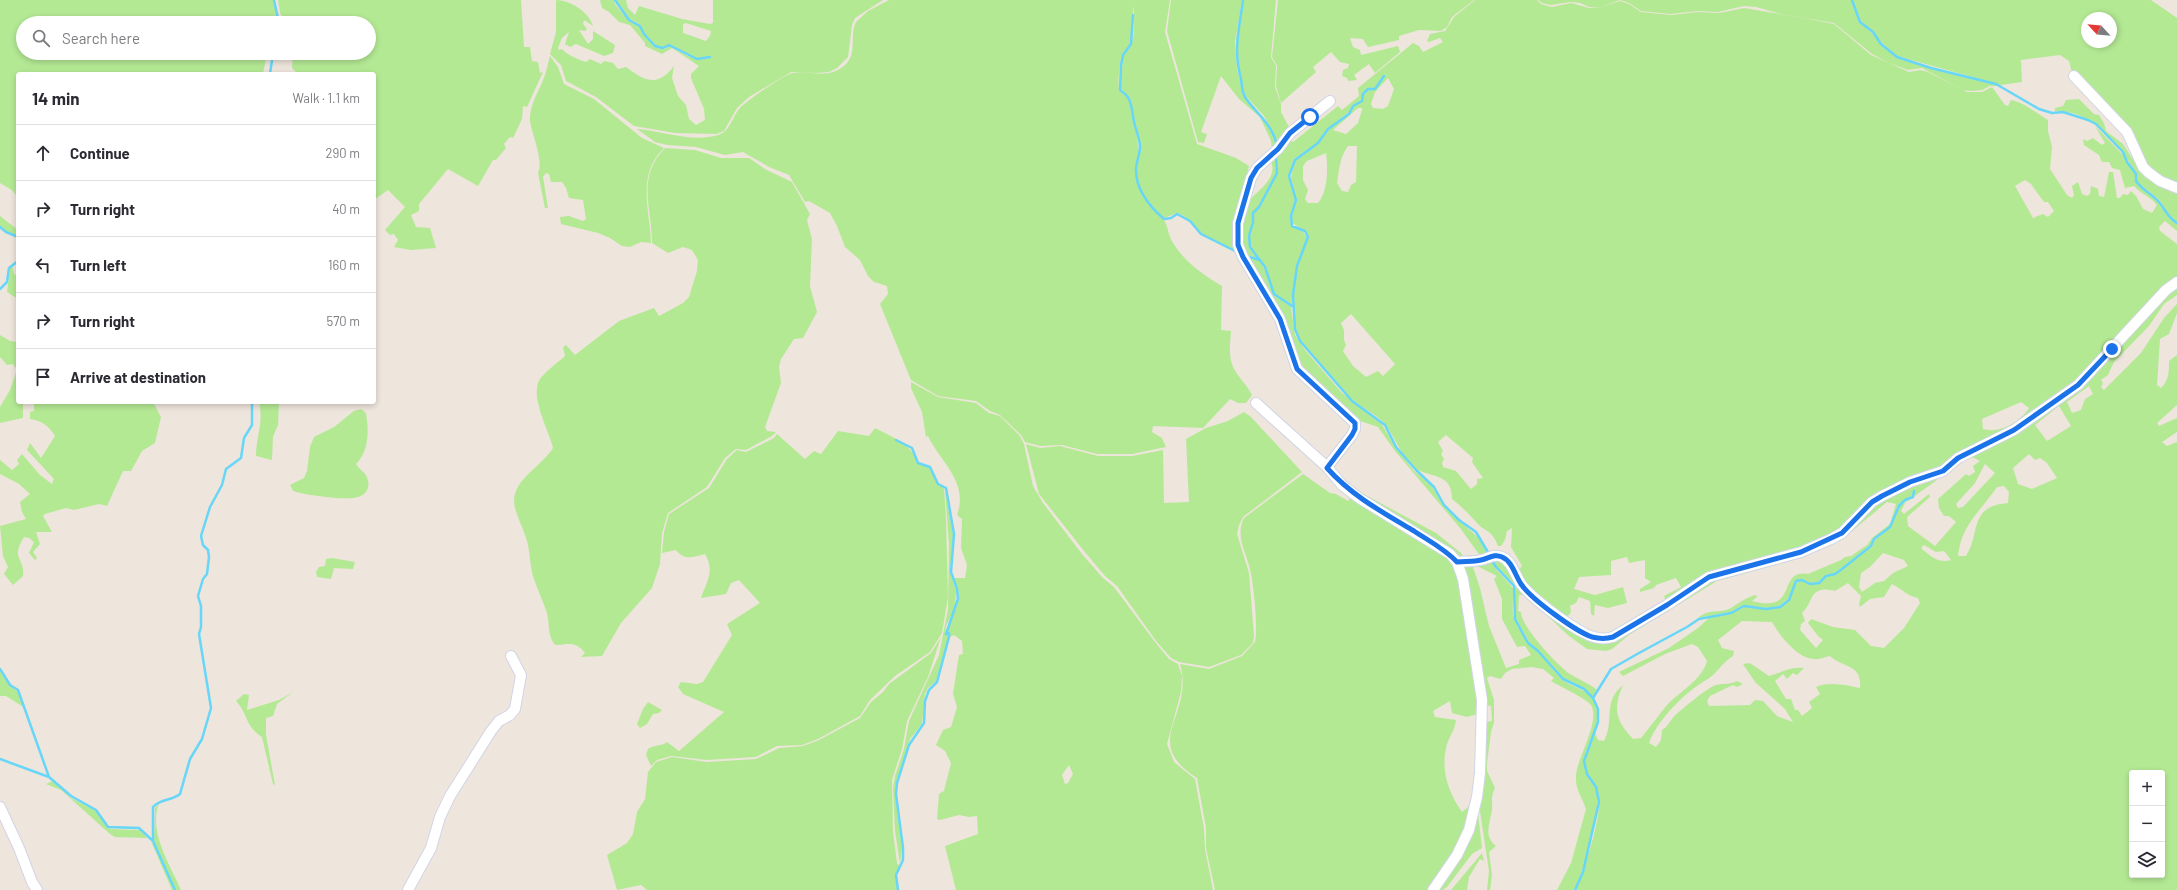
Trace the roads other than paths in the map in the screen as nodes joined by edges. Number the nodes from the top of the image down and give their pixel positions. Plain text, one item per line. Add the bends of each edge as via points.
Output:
1 (2074, 76) dead end
2 (1330, 101) dead end
3 (2177, 188) edge
4 (2177, 282) edge
5 (1256, 403) dead end
6 (1327, 468) junction
7 (1457, 562) junction
8 (511, 656) dead end
9 (0, 807) edge
10 (37, 890) edge
11 (408, 890) edge
12 (1433, 890) edge

1 - 3 street via 2127,132 2143,167 2160,181
2 - 6 street via 1290,133 1278,149 1257,168 1251,178 1237,234 1243,257 1280,319 1297,369 1355,423 1352,435
4 - 7 street via 2166,290 2078,385 2008,434 1958,458 1943,471 1910,482 1882,496 1868,506 1842,533 1831,539 1801,552 1709,577 1613,637 1598,638 1573,627 1529,593 1508,561 1501,556 1480,561
5 - 6 street
6 - 7 street via 1342,485 1359,498 1438,546
7 - 12 street via 1463,579 1482,700 1480,773 1470,830 1457,855
8 - 11 street via 521,675 515,709 491,731 450,796 440,817 431,848
9 - 10 street

